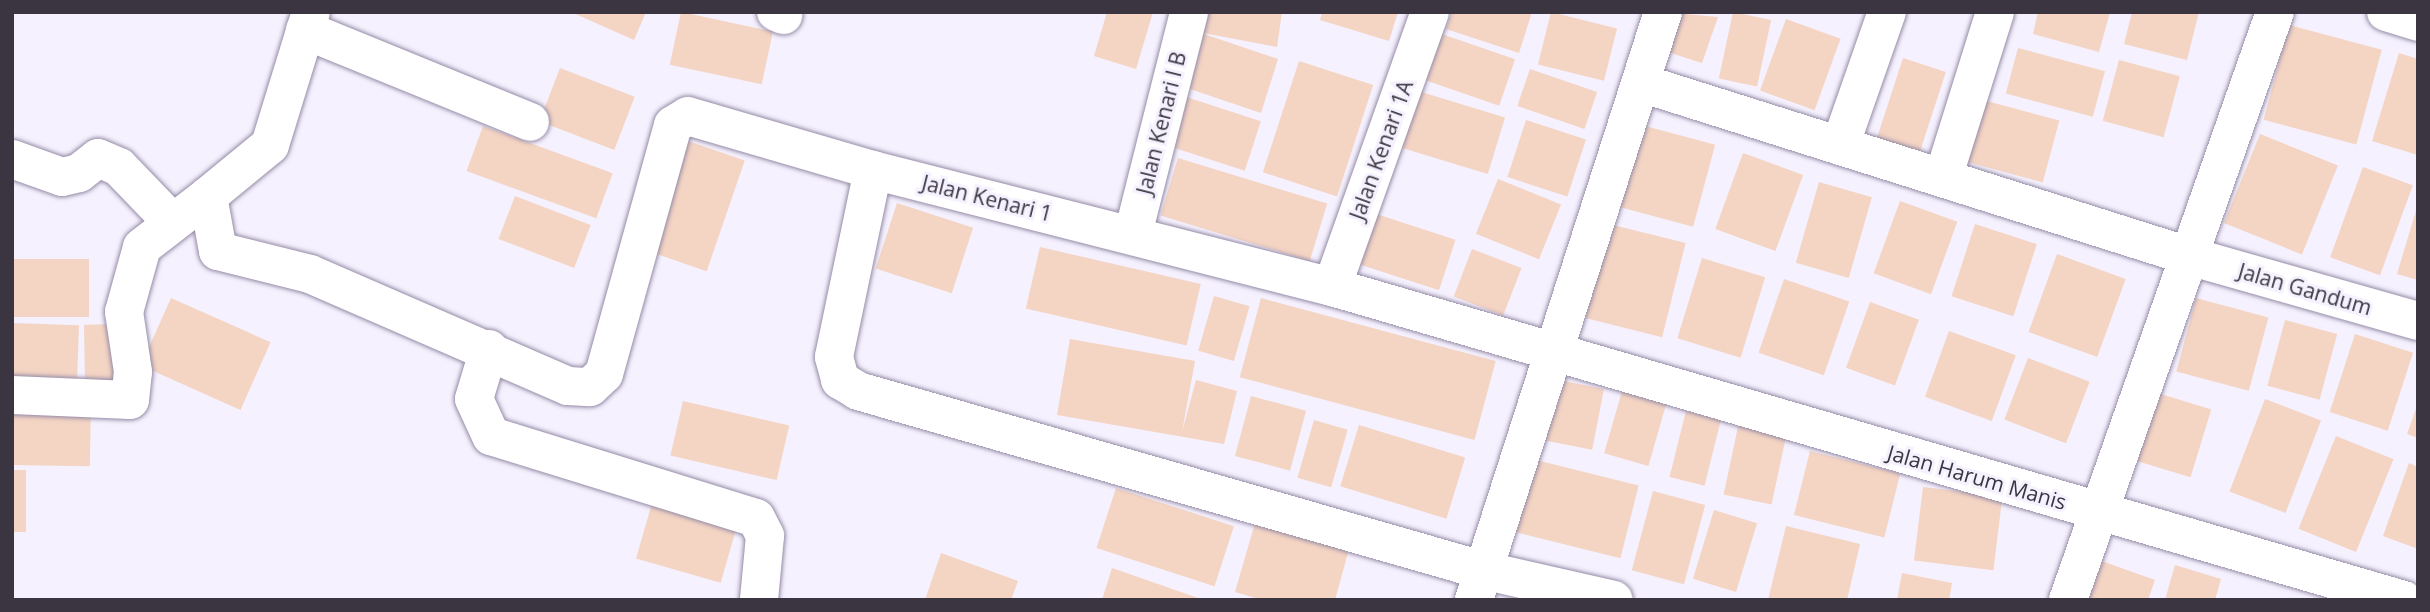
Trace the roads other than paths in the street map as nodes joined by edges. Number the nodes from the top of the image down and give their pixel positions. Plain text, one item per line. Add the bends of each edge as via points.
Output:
1 (1189, 12) edge
2 (1430, 12) edge
3 (1663, 12) edge
4 (1886, 12) edge
5 (1996, 12) edge
6 (2275, 12) edge
7 (2386, 12) edge
8 (308, 21) edge
9 (2418, 22) edge
10 (1641, 83) junction
11 (530, 122) dead end
12 (1840, 146) junction
13 (12, 159) edge
14 (873, 170) junction
15 (1943, 178) junction
16 (208, 196) junction
17 (172, 222) junction
18 (1133, 234) junction
19 (2192, 257) junction
20 (1332, 287) junction
21 (2418, 321) edge
22 (489, 349) junction
23 (1551, 354) junction
24 (12, 395) edge
25 (2101, 513) junction
26 (1478, 585) edge
27 (760, 600) edge
28 (1614, 600) edge
29 (2068, 600) edge
30 (2404, 600) edge

1 - 18 street, Jalan Kenari I B
2 - 20 street, Jalan Kenari 1A
3 - 10 street
4 - 12 street
5 - 15 street
6 - 19 street
7 - 9 street
8 - 11 street
8 - 16 street via 270,145
10 - 12 street, Jalan Gandum
10 - 23 street
12 - 15 street, Jalan Gandum
13 - 17 street via 62,177 79,173 99,158 119,167
14 - 18 street, Jalan Kenari 1
14 - 22 street, Jalan Kenari 1 via 688,116 673,125 604,374 590,387 568,386
14 - 26 street via 834,357 840,380 858,391
15 - 19 street, Jalan Gandum
16 - 17 street
16 - 22 street via 218,251 310,274
17 - 24 street via 142,247 124,312 133,372 130,400
18 - 20 street, Jalan Kenari 1
19 - 21 street, Jalan Gandum
19 - 25 street
20 - 23 street, Jalan Kenari 1
22 - 27 street via 474,399 491,436 756,518 765,536
23 - 25 street, Jalan Harum Manis
23 - 26 street
25 - 29 street
25 - 30 street, Jalan Harum Manis
26 - 28 street

